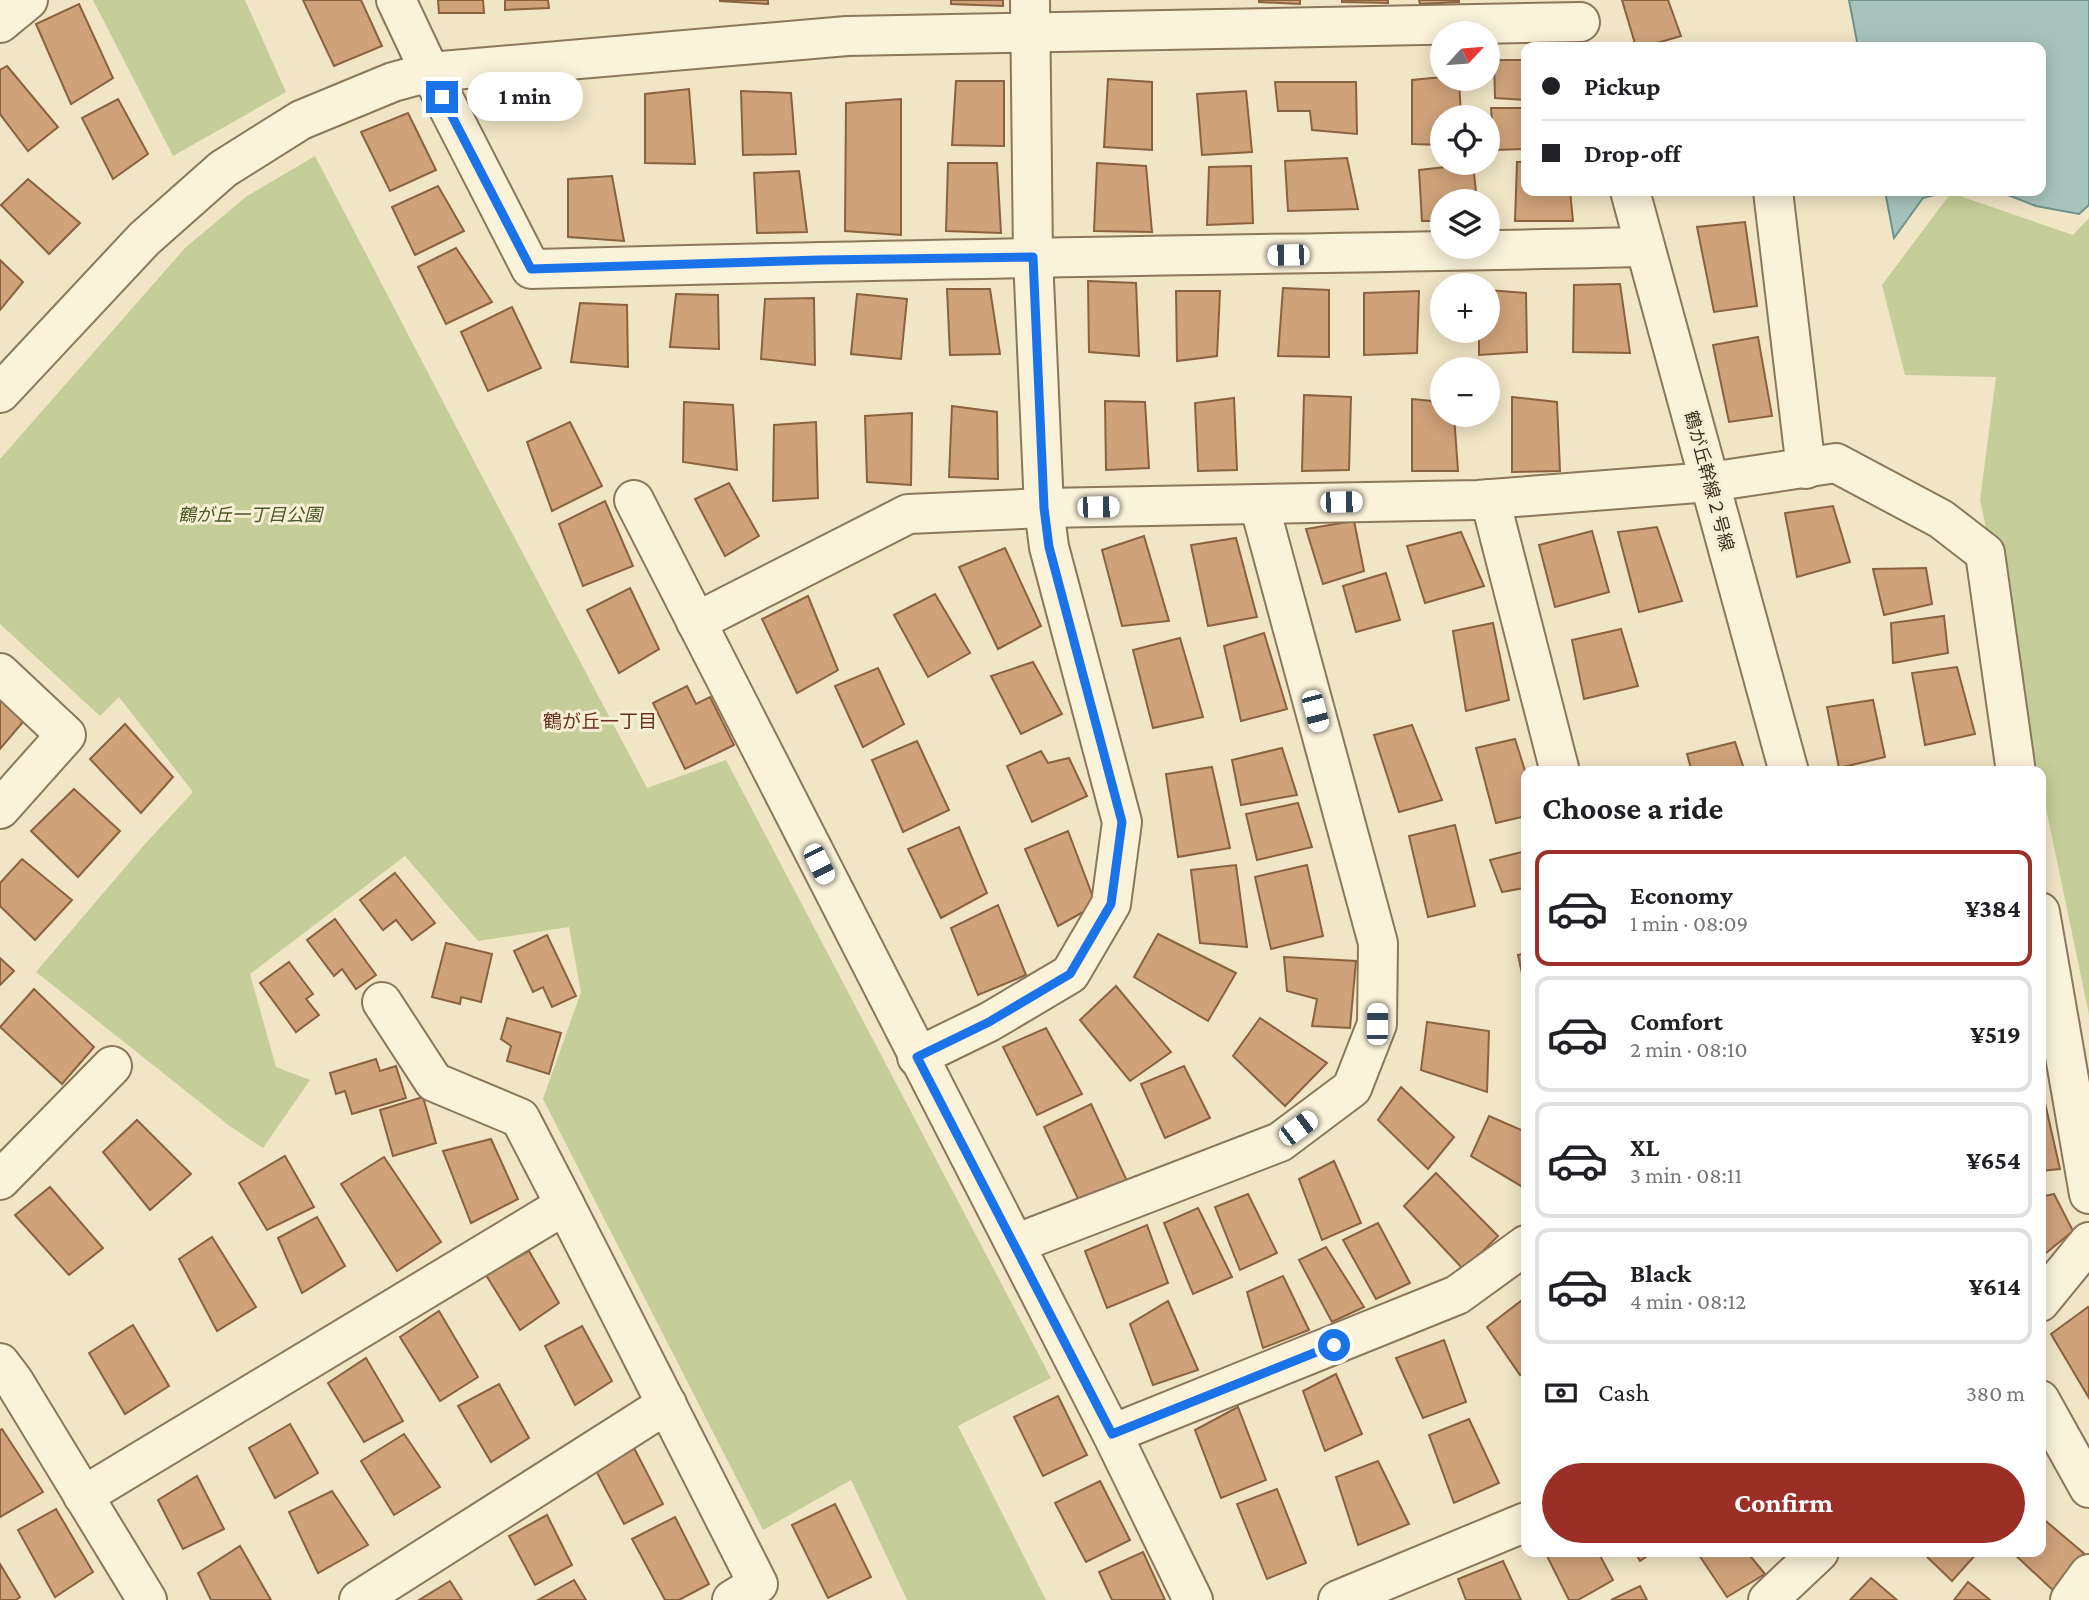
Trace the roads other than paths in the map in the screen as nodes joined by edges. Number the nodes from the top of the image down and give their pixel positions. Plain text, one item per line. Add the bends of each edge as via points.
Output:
1 (29, 0) edge
2 (396, 0) edge
3 (1031, 16) edge
4 (0, 23) edge
5 (1581, 23) edge
6 (430, 72) junction
7 (1631, 196) edge
8 (1774, 196) edge
9 (1645, 247) junction
10 (1033, 257) junction
11 (1, 390) edge
12 (1807, 469) junction
13 (1710, 482) junction
14 (1490, 499) junction
15 (634, 500) dead end
16 (1259, 504) junction
17 (1044, 508) junction
18 (696, 622) junction
19 (0, 673) edge
20 (1558, 766) edge
21 (1786, 766) edge
22 (2015, 766) edge
23 (0, 809) edge
24 (2046, 947) edge
25 (382, 1002) dead end
26 (917, 1057) junction
27 (111, 1066) dead end
28 (0, 1180) edge
29 (2089, 1194) edge
30 (565, 1205) junction
31 (2089, 1242) edge
32 (1015, 1244) junction
33 (1521, 1249) edge
34 (2046, 1295) edge
35 (0, 1363) edge
36 (667, 1404) junction
37 (2046, 1411) edge
38 (1112, 1434) junction
39 (2089, 1488) edge
40 (83, 1496) junction
41 (1521, 1524) edge
42 (1814, 1557) edge
43 (2089, 1574) edge
44 (147, 1600) edge
45 (359, 1600) edge
46 (732, 1600) edge
47 (1193, 1600) edge
48 (1338, 1600) edge
49 (1769, 1600) edge
50 (2070, 1600) edge

1 - 4 street
2 - 6 street
3 - 5 street
3 - 6 street
3 - 10 street
6 - 10 street via 531,269
6 - 11 street via 393,82 301,120 223,169 144,239
7 - 9 street, 鶴が丘幹線２号線
8 - 12 street
9 - 10 street
9 - 13 street, 鶴が丘幹線２号線
10 - 17 street
12 - 13 street
12 - 22 street via 1836,463 1941,519 1985,553
13 - 14 street
13 - 21 street, 鶴が丘幹線２号線
14 - 16 street
14 - 20 street
15 - 18 street
16 - 17 street
16 - 32 street via 1378,943 1377,1024 1352,1088 1280,1142
17 - 18 street via 908,514
17 - 26 street via 1049,547 1122,822 1111,904 1070,974 989,1022
18 - 26 street
19 - 23 street via 66,735
24 - 29 street
25 - 30 street via 434,1082 520,1118
26 - 32 street
27 - 28 street
30 - 36 street
30 - 40 street
31 - 34 street
32 - 38 street
33 - 38 street via 1457,1296
35 - 40 street
36 - 45 street
36 - 46 street via 758,1584
37 - 39 street
38 - 47 street
40 - 44 street
41 - 48 street
42 - 49 street
43 - 50 street

